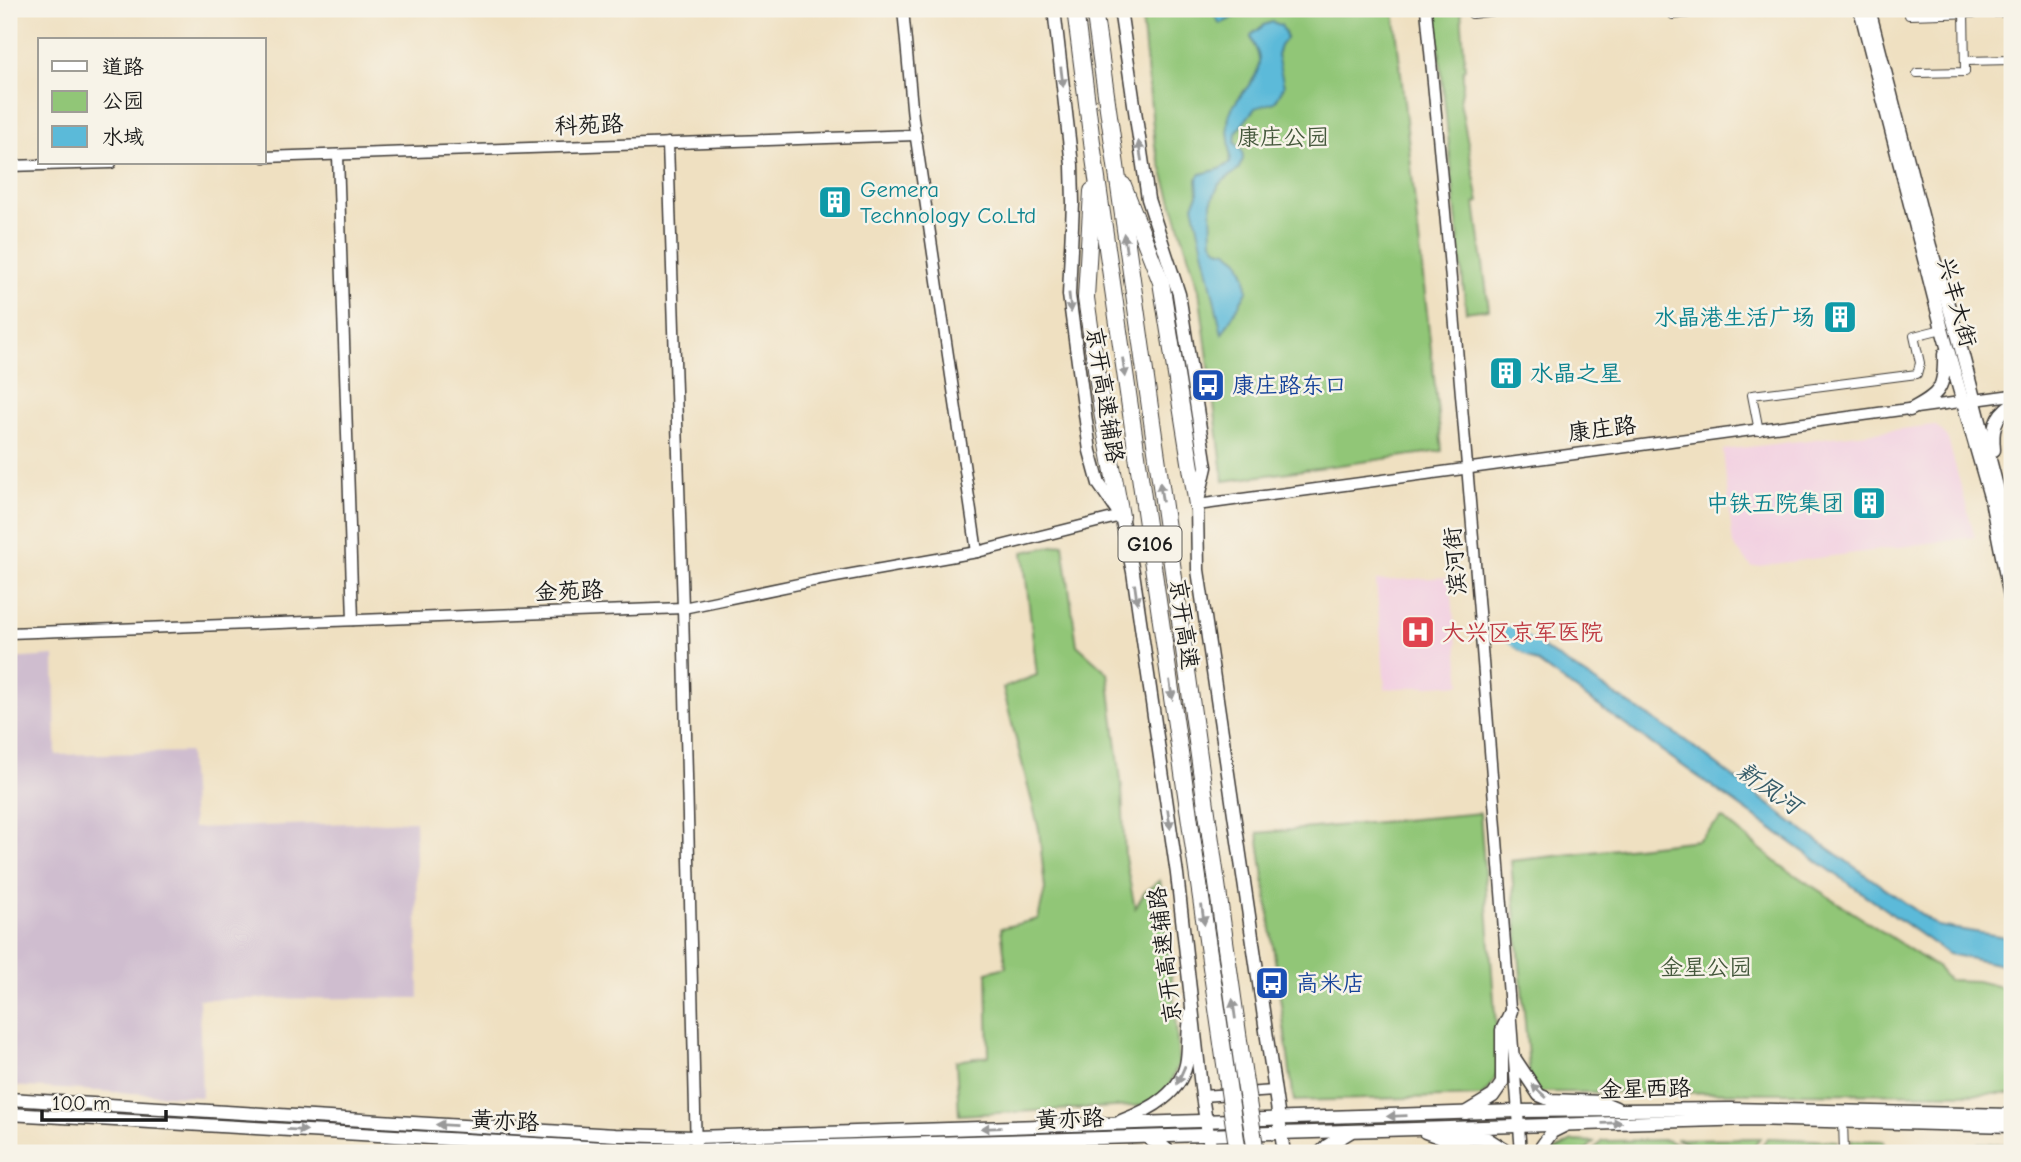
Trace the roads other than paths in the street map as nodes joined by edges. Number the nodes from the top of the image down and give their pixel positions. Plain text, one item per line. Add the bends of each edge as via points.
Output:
1 (903, 9) edge
2 (1054, 9) edge
3 (1075, 9) edge
4 (1094, 9) edge
5 (1120, 9) edge
6 (1426, 9) edge
7 (1511, 9) edge
8 (1672, 9) edge
9 (1723, 9) edge
10 (1860, 9) edge
11 (1869, 9) edge
12 (1964, 11) edge
13 (2012, 12) edge
14 (1472, 14) dead end
15 (1909, 15) dead end
16 (2012, 60) edge
17 (1965, 61) junction
18 (1917, 73) dead end
19 (916, 135) junction
20 (668, 143) junction
21 (338, 155) junction
22 (266, 157) edge
23 (1094, 158) junction
24 (1113, 158) junction
25 (77, 164) edge
26 (9, 166) edge
27 (1943, 333) junction
28 (2012, 395) edge
29 (1968, 401) junction
30 (2012, 404) edge
31 (1910, 410) junction
32 (1759, 431) junction
33 (1992, 464) junction
34 (1468, 468) junction
35 (1197, 505) junction
36 (1121, 516) junction
37 (2012, 544) edge
38 (977, 552) junction
39 (2012, 607) edge
40 (683, 608) junction
41 (353, 620) junction
42 (9, 633) edge
43 (1192, 1009) junction
44 (1511, 1010) junction
45 (1516, 1059) junction
46 (1274, 1091) junction
47 (1202, 1096) junction
48 (9, 1099) edge
49 (1518, 1111) junction
50 (1623, 1111) junction
51 (1465, 1113) junction
52 (9, 1114) edge
53 (2010, 1118) edge
54 (1843, 1121) junction
55 (1206, 1122) junction
56 (1568, 1124) junction
57 (1961, 1124) junction
58 (1112, 1125) junction
59 (1519, 1125) junction
60 (1279, 1126) junction
61 (1418, 1130) junction
62 (1350, 1132) junction
63 (2012, 1134) edge
64 (1209, 1136) junction
65 (1143, 1138) junction
66 (696, 1147) edge
67 (1171, 1153) edge
68 (1211, 1153) edge
69 (1238, 1153) edge
70 (1256, 1153) edge
71 (1284, 1153) edge
72 (1320, 1153) edge
73 (1510, 1153) edge
74 (1521, 1153) edge
75 (1537, 1153) edge
76 (1843, 1153) edge

1 - 19 street
2 -> 36 main road, 京开高速辅路 via 1072,165 1069,295 1090,451 1099,484
3 - 23 highway, 京开高速 / G106
4 - 24 highway, 京开高速 / G106
35 -> 5 main road via 1206,467 1184,319 1148,199
6 - 34 street, 滨河街
7 - 14 street
8 - 9 street via 1673,15
10 - 27 main road, 兴丰大街
11 - 29 main road, 兴丰大街
12 - 13 street
12 - 15 street
12 - 17 street
16 - 17 street
17 - 18 street via 1965,72
19 - 20 street, 科苑路
19 - 38 street
20 - 21 street, 科苑路
20 - 40 street
21 - 22 street, 科苑路
21 - 41 street
23 - 36 highway via 1086,298
23 -> 69 highway, 京开高速 / G106, bridge
24 - 35 highway via 1161,282
70 -> 24 highway, 京开高速 / G106, bridge
25 - 26 street
27 - 29 main road, 兴丰大街
27 - 31 main road via 1945,373 1939,389 1932,399
27 - 32 street via 1914,336 1920,363 1917,374 1752,395
28 - 29 street, 康庄路
29 - 31 street, 康庄路
29 - 33 main road, 兴丰大街
29 - 39 main road, 兴丰大街
30 - 33 main road via 1995,421
31 - 32 street, 康庄路
32 - 34 street, 康庄路
33 - 37 main road, 兴丰大街
34 - 35 street, 康庄路
34 - 44 street, 滨河街
35 - 46 main road via 1198,570
36 - 38 street, 金苑路
36 -> 43 main road, 京开高速辅路 via 1177,874
38 - 40 street, 金苑路
40 - 41 street, 金苑路
40 - 66 street
41 - 42 street, 金苑路
43 - 47 main road, 京开高速辅路
43 -> 58 main road via 1187,1062 1177,1086 1154,1107
44 - 45 street, 滨河街
44 - 51 main road via 1502,1030 1502,1083 1493,1096
45 - 49 street, 滨河街
50 -> 45 main road via 1602,1102 1551,1100 1539,1095
46 - 47 street
46 - 60 main road
47 - 55 main road, 京开高速辅路
66 -> 48 main road, 黄亦路 via 615,1135
49 - 50 main road, 金星西路
49 - 51 main road, 金星西路
49 - 59 street, 滨河街
50 - 53 main road, 金星西路 via 1731,1109
51 -> 60 main road, 金星西路
52 -> 66 main road, 黄亦路 via 622,1149
53 - 57 main road, 金星西路
56 -> 54 main road, 金星西路
54 - 57 main road, 金星西路
54 - 76 street
55 - 58 main road, 黄亦路
55 - 60 main road, 黄亦路
55 - 64 main road, 京开高速辅路
56 - 59 main road, 金星西路
56 - 75 main road via 1552,1132
57 - 63 main road
58 -> 66 main road, 黄亦路
59 - 61 main road, 金星西路
59 - 74 street, 滨河街
60 - 62 main road, 金星西路
60 - 64 main road, 黄亦路
60 - 71 main road
61 - 62 main road, 金星西路
61 - 73 main road via 1441,1138 1488,1139
62 - 72 main road
64 - 65 main road, 黄亦路
64 - 68 main road, 京开高速辅路
65 - 66 main road, 黄亦路
65 - 67 main road

